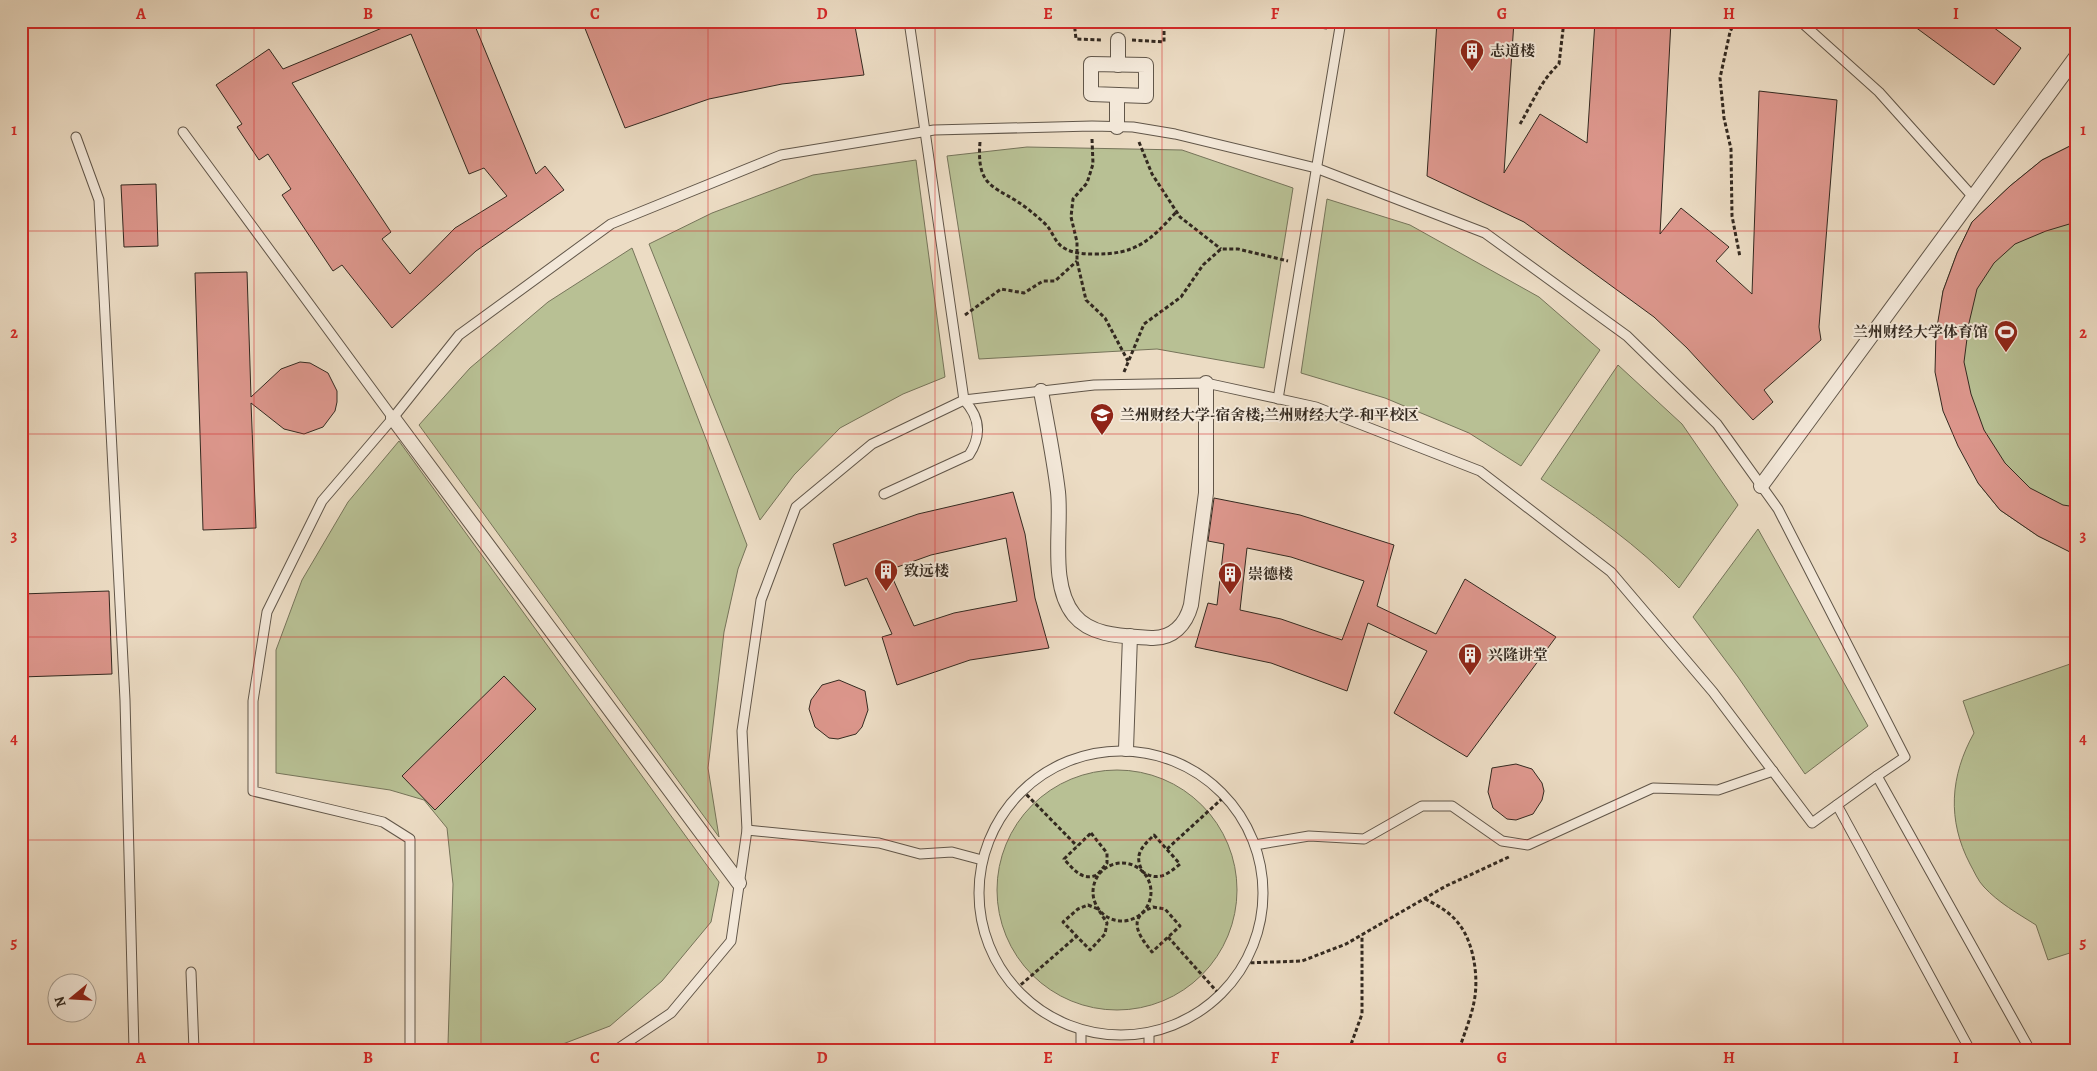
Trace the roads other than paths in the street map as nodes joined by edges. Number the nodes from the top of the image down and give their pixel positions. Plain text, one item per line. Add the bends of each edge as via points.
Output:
1 (909, 21) edge
2 (1800, 21) edge
3 (1341, 26) edge
4 (1118, 40) dead end
5 (2076, 57) edge
6 (1118, 64) junction
7 (1117, 95) junction
8 (1117, 127) junction
9 (183, 132) dead end
10 (925, 132) junction
11 (76, 137) dead end
12 (1316, 168) junction
13 (1973, 197) junction
14 (1206, 383) junction
15 (1042, 391) junction
16 (1278, 398) junction
17 (964, 400) junction
18 (393, 418) junction
19 (1761, 486) junction
20 (884, 494) dead end
21 (1130, 636) junction
22 (1126, 749) junction
23 (1773, 771) junction
24 (1877, 776) junction
25 (1837, 805) junction
26 (747, 830) junction
27 (1254, 845) junction
28 (982, 860) junction
29 (739, 883) junction
30 (191, 972) dead end
31 (1081, 1030) junction
32 (1149, 1032) junction
33 (134, 1050) edge
34 (194, 1050) edge
35 (410, 1050) edge
36 (616, 1050) edge
37 (1081, 1050) edge
38 (1149, 1050) edge
39 (1970, 1050) edge
40 (2030, 1050) edge

1 - 10 lane
2 - 13 lane via 1879,92
3 - 12 lane
4 - 6 street
5 - 13 street
6 - 7 street via 1091,64 1091,94
6 - 7 street via 1146,65 1146,96
7 - 8 street
8 - 10 lane
8 - 12 lane via 1175,134
9 - 18 lane
10 - 17 lane
10 - 18 lane via 781,156 611,224 459,335
11 - 33 lane via 99,200 125,700
12 - 16 lane
12 - 19 lane via 1486,233 1627,336 1717,424
13 - 19 street
14 - 15 lane via 1118,384
14 - 16 lane
14 - 21 street via 1206,493 1188,617 1180,627 1158,638
15 - 17 lane
15 - 21 street via 1058,494 1060,585 1065,601 1074,616 1087,626 1102,633
16 - 23 lane via 1316,407 1480,471 1611,572 1713,692
17 - 20 lane via 977,420 978,432 968,454
17 - 26 lane via 872,444 796,508 761,600 742,731
18 - 29 street
18 - 35 lane via 322,501 267,612 253,701 254,791 384,822 410,839
19 - 24 lane via 1778,509 1905,757
21 - 22 street
22 - 27 lane via 1178,763 1207,780 1225,796
22 - 28 lane via 1073,758 1022,790 997,822
23 - 25 lane via 1812,823
23 - 27 lane via 1718,790 1653,788 1528,845 1502,841 1452,806 1422,806 1364,839 1309,836
24 - 25 lane
24 - 40 lane
25 - 39 lane
26 - 28 lane via 879,843 920,854 952,852
26 - 29 lane
27 - 32 lane via 1262,885 1262,905 1253,945 1244,963 1220,995 1187,1019
28 - 31 lane via 979,900 995,959 1016,989 1034,1005
29 - 36 lane via 731,941 671,1014
30 - 34 lane
31 - 32 lane via 1108,1035
31 - 37 lane
32 - 38 lane

